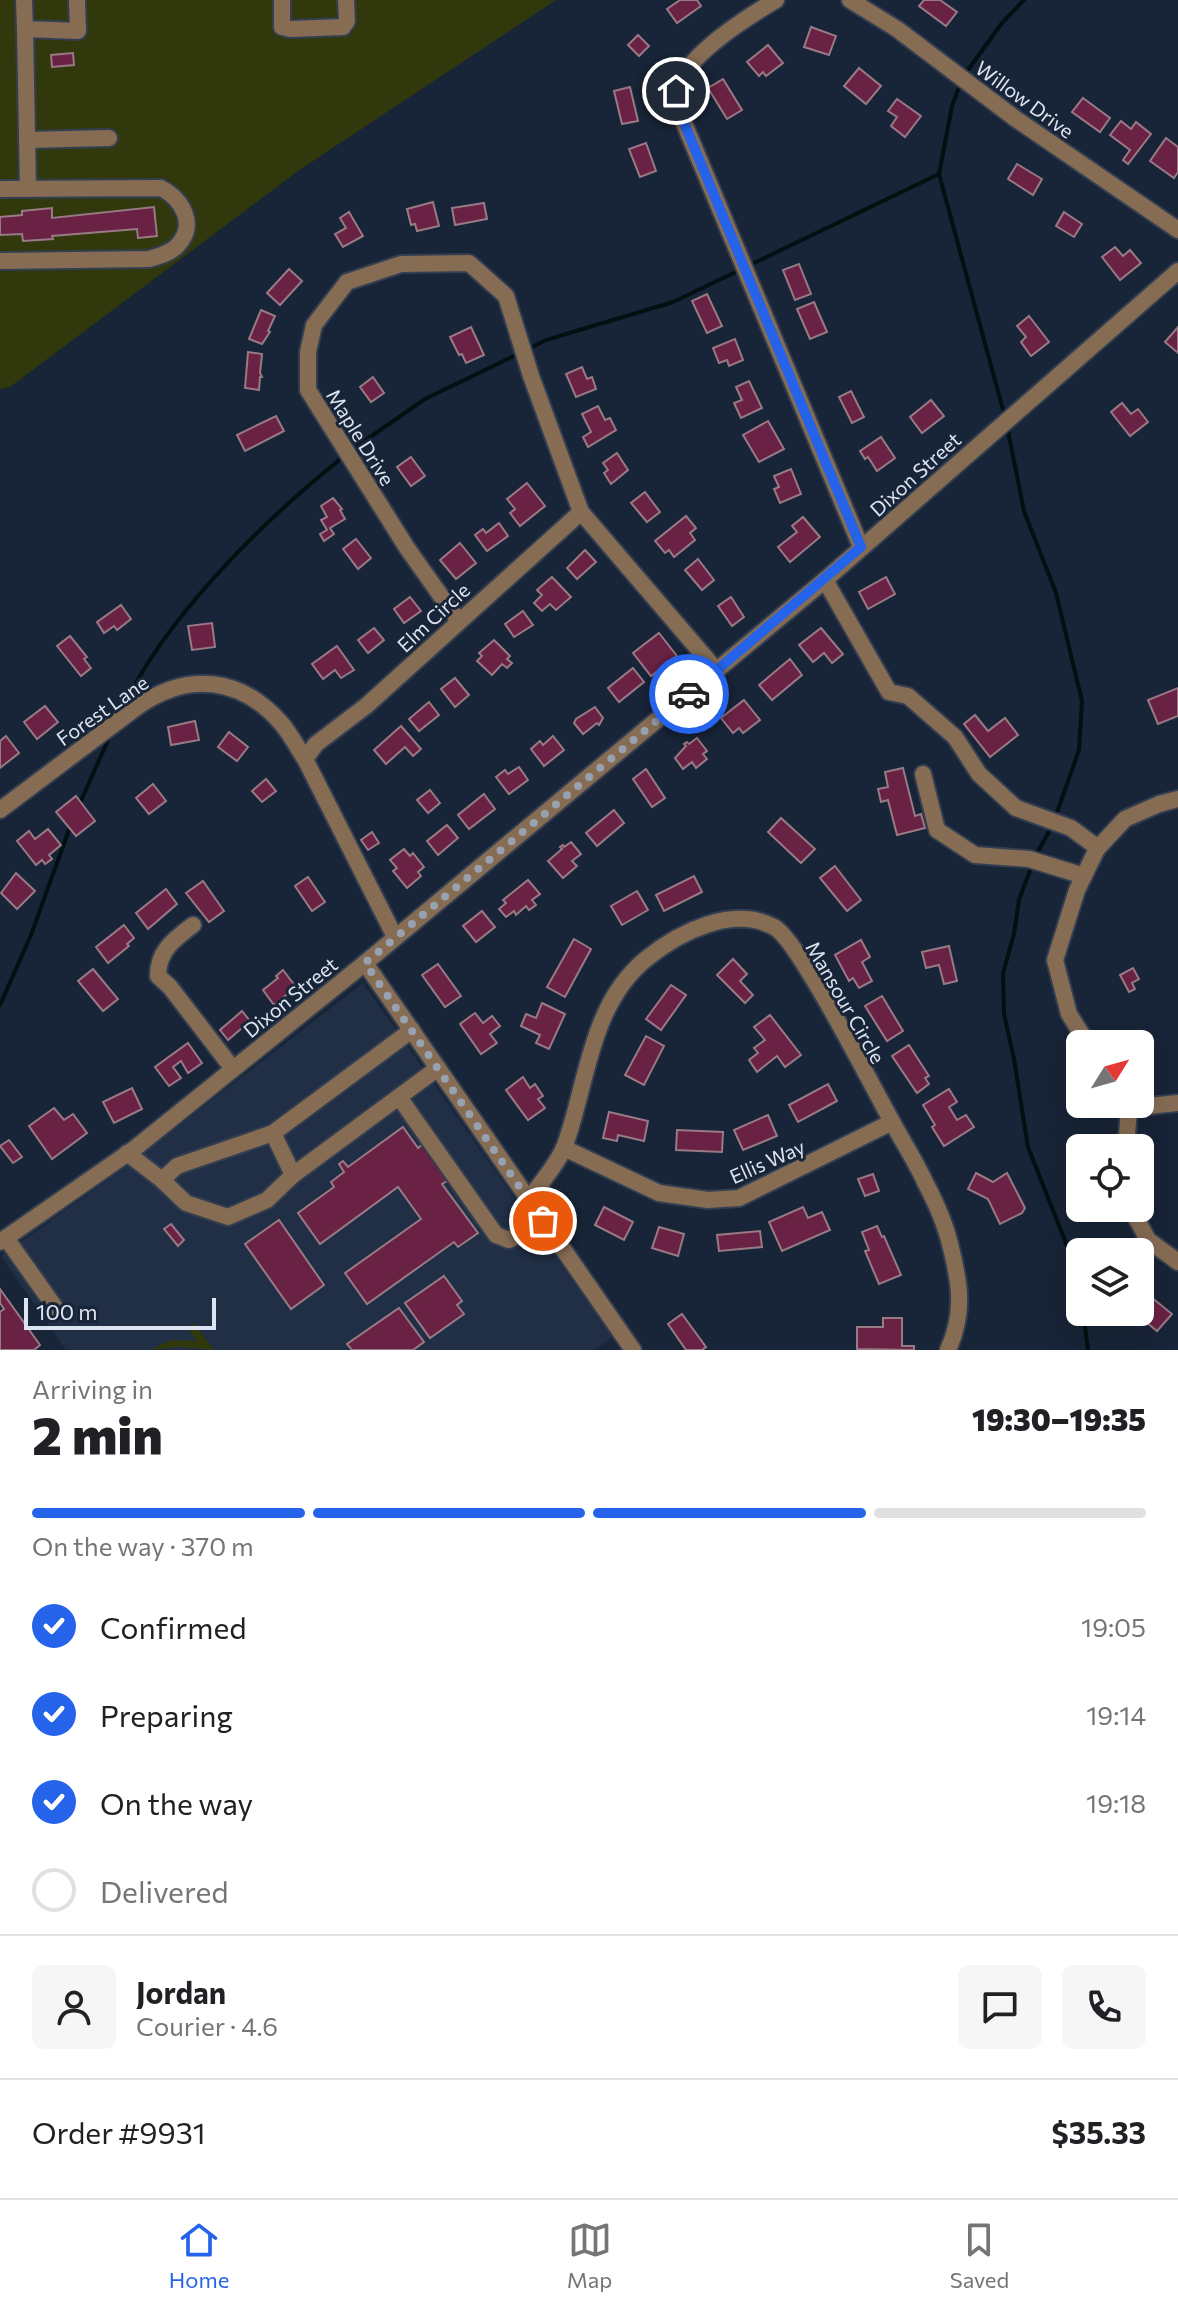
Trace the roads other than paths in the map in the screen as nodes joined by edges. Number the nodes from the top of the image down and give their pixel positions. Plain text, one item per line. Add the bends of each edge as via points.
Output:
1 (24, 0) edge
2 (77, 0) edge
3 (282, 0) edge
4 (346, 0) edge
5 (776, 0) edge
6 (850, 0) edge
7 (25, 29) junction
8 (109, 138) dead end
9 (27, 140) junction
10 (28, 188) junction
11 (0, 189) edge
12 (1178, 230) edge
13 (0, 261) edge
14 (1178, 271) edge
15 (581, 512) junction
16 (861, 547) junction
17 (825, 580) junction
18 (458, 620) junction
19 (717, 671) junction
20 (305, 759) junction
21 (923, 774) dead end
22 (1178, 799) edge
23 (0, 810) edge
24 (1098, 848) junction
25 (1084, 876) junction
26 (193, 925) dead end
27 (395, 937) junction
28 (365, 963) junction
29 (412, 1030) junction
30 (1079, 1030) edge
31 (438, 1068) junction
32 (233, 1069) junction
33 (399, 1097) junction
34 (1178, 1103) edge
35 (1154, 1104) edge
36 (892, 1122) junction
37 (273, 1133) junction
38 (564, 1148) junction
39 (127, 1153) junction
40 (293, 1175) junction
41 (162, 1180) junction
42 (529, 1200) junction
43 (543, 1221) junction
44 (1138, 1222) edge
45 (3, 1240) edge
46 (1178, 1262) edge
47 (57, 1310) dead end
48 (633, 1350) edge
49 (948, 1350) edge

1 - 7 street
2 - 7 street via 78,31
3 - 4 street via 282,27 290,29 343,27
5 - 16 street via 746,17 684,73 676,91 679,111
6 - 12 street, Willow Drive
7 - 9 street
8 - 9 street
9 - 10 street
10 - 11 street
10 - 13 street via 161,188 183,207 184,234 178,246 149,259
14 - 16 street, Dixon Street
15 - 18 street, Elm Circle
15 - 18 street, Maple Drive via 506,296 469,263 401,264 347,282 314,325 308,390
15 - 19 street
16 - 17 street, Dixon Street
17 - 19 street, Dixon Street
17 - 24 street via 889,692 908,696 955,737 979,774 1016,808 1071,828
18 - 20 street, Elm Circle
19 - 27 street, Dixon Street
20 - 23 street, Forest Lane via 282,723 250,695 202,683 176,685 154,695
20 - 27 street
21 - 25 street via 937,830 975,855 1029,859
22 - 24 street via 1125,819
24 - 25 street
25 - 30 street via 1055,960 1069,1014
26 - 32 street via 171,941 158,960 158,976
27 - 28 street, Dixon Street
28 - 29 street
28 - 32 street, Dixon Street
29 - 31 street
29 - 37 street
31 - 33 street
31 - 42 street
32 - 39 street, Dixon Street
33 - 40 street
33 - 43 street via 496,1235 509,1240
34 - 35 street
36 - 38 street, Ellis Way via 739,1198 659,1193
36 - 38 street, Mansour Circle via 778,928 760,921 718,919 646,959 617,992 599,1026
36 - 49 street, Mansour Circle via 950,1240 961,1293
37 - 40 street
37 - 41 street via 177,1166
38 - 42 street, Mansour Circle
39 - 41 street
39 - 45 street, Dixon Street
40 - 41 street via 267,1200 228,1217 186,1203
42 - 43 street
43 - 48 street
44 - 46 street via 1148,1240
45 - 47 street

